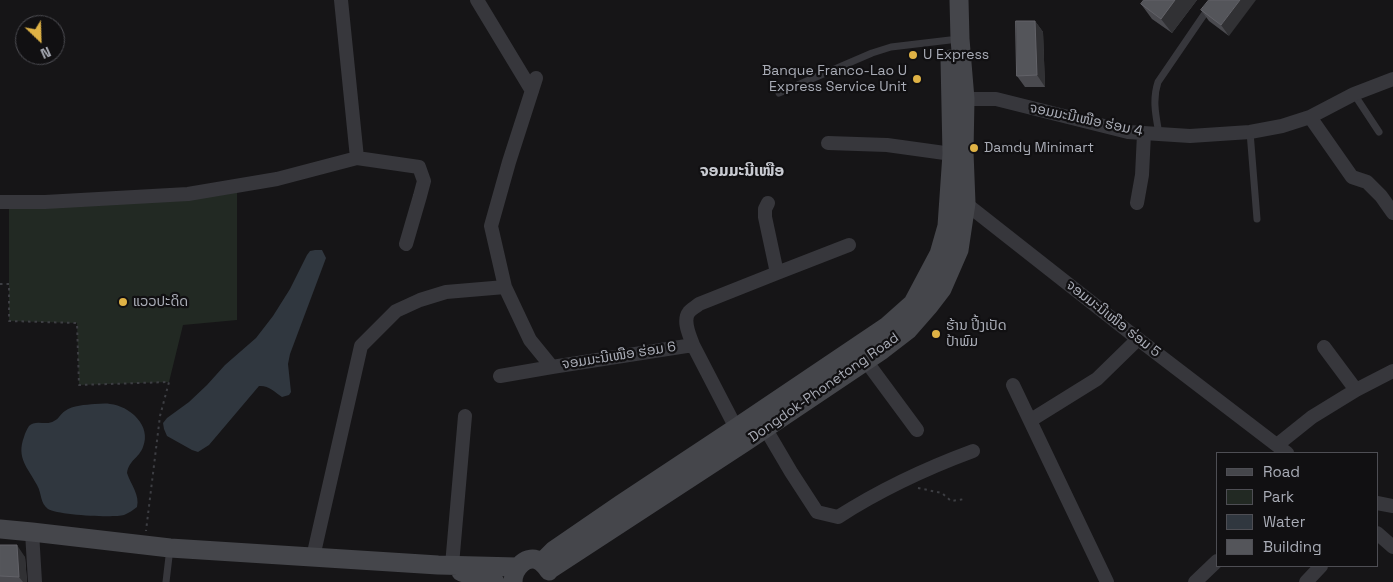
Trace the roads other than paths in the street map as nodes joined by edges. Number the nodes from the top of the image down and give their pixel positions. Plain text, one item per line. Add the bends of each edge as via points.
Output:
1 (341, 0) edge
2 (477, 0) edge
3 (947, 0) edge
4 (959, 0) edge
5 (1214, 0) edge
6 (950, 40) junction
7 (1393, 79) edge
8 (779, 93) dead end
9 (1354, 94) junction
10 (957, 99) junction
11 (1310, 117) junction
12 (1250, 132) junction
13 (1379, 132) dead end
14 (1144, 134) junction
15 (1159, 134) junction
16 (828, 143) dead end
17 (952, 154) junction
18 (357, 158) junction
19 (958, 198) junction
20 (0, 202) edge
21 (768, 203) dead end
22 (1137, 203) dead end
23 (1393, 212) edge
24 (1257, 219) dead end
25 (406, 244) dead end
26 (849, 245) dead end
27 (777, 273) junction
28 (505, 287) junction
29 (1138, 339) junction
30 (693, 345) junction
31 (1324, 347) dead end
32 (866, 361) junction
33 (552, 366) junction
34 (1393, 372) edge
35 (500, 376) dead end
36 (1013, 385) dead end
37 (1356, 390) junction
38 (465, 416) dead end
39 (1031, 420) junction
40 (761, 421) junction
41 (736, 428) junction
42 (917, 430) dead end
43 (1282, 449) edge
44 (973, 451) dead end
45 (1378, 503) edge
46 (1393, 506) edge
47 (0, 529) edge
48 (32, 532) junction
49 (1378, 534) edge
50 (1393, 547) edge
51 (170, 548) junction
52 (313, 557) junction
53 (1216, 562) edge
54 (445, 565) junction
55 (1320, 567) edge
56 (547, 571) edge
57 (515, 574) edge
58 (35, 582) edge
59 (166, 582) edge
60 (495, 582) edge
61 (1107, 582) edge
62 (1195, 582) edge
63 (1306, 582) edge

1 - 18 street
2 - 28 street, ຈອມມະນີເໜືອ ຮ່ອມ 6 via 534,84 491,226
3 - 6 main road, Dongdok-Phonetong Road
4 - 10 main road, Dongdok-Phonetong Road
5 - 15 lane via 1158,82 1154,105
6 - 8 lane via 891,47
6 - 10 main road, Dongdok-Phonetong Road
7 - 9 street, ຈອມມະນີເໜືອ ຮ່ອມ 4
9 - 11 street, ຈອມມະນີເໜືອ ຮ່ອມ 4
9 - 13 lane
10 - 14 street, ຈອມມະນີເໜືອ ຮ່ອມ 4 via 996,99
10 - 17 main road, Dongdok-Phonetong Road
10 - 19 main road, Dongdok-Phonetong Road via 964,152
11 - 12 street, ຈອມມະນີເໜືອ ຮ່ອມ 4
11 - 23 street via 1352,177 1367,182
12 - 15 street, ຈອມມະນີເໜືອ ຮ່ອມ 4 via 1190,136
12 - 24 lane
14 - 15 street, ຈອມມະນີເໜືອ ຮ່ອມ 4
14 - 22 street
16 - 17 street via 887,145
17 - 19 main road, Dongdok-Phonetong Road
18 - 20 street via 277,179 188,194
18 - 25 street via 420,167 424,181
19 - 29 street, ຈອມມະນີເໜືອ ຮ່ອມ 5
19 - 32 main road, Dongdok-Phonetong Road via 960,250 942,290 908,330
19 - 40 main road, Dongdok-Phonetong Road via 939,254 913,303
21 - 27 street via 765,217
26 - 27 street
27 - 30 street via 689,311 686,318
28 - 33 street, ຈອມມະນີເໜືອ ຮ່ອມ 6 via 530,340
28 - 52 street via 446,292 420,300 396,311 361,346
29 - 39 street via 1097,378
29 - 43 street, ຈອມມະນີເໜືອ ຮ່ອມ 5
30 - 33 street, ຈອມມະນີເໜືອ ຮ່ອມ 6
30 - 41 street, ຈອມມະນີເໜືອ ຮ່ອມ 6
31 - 37 street
32 - 40 main road, Dongdok-Phonetong Road
32 - 42 street
33 - 35 street
34 - 37 street
36 - 39 street
37 - 43 street via 1312,416
38 - 54 street
39 - 61 street
40 - 41 main road, Dongdok-Phonetong Road
40 - 44 street via 817,512 838,517 902,482
40 - 56 main road, Dongdok-Phonetong Road
41 - 56 main road, Dongdok-Phonetong Road via 554,550
45 - 46 street
47 - 48 main road
48 - 51 main road
48 - 58 street
49 - 50 street
51 - 52 main road
51 - 59 lane
52 - 54 main road
53 - 62 street
54 - 57 main road, Dongdok-Phonetong Road
54 - 60 main road
55 - 63 street
56 - 57 main road, Dongdok-Phonetong Road via 532,559

